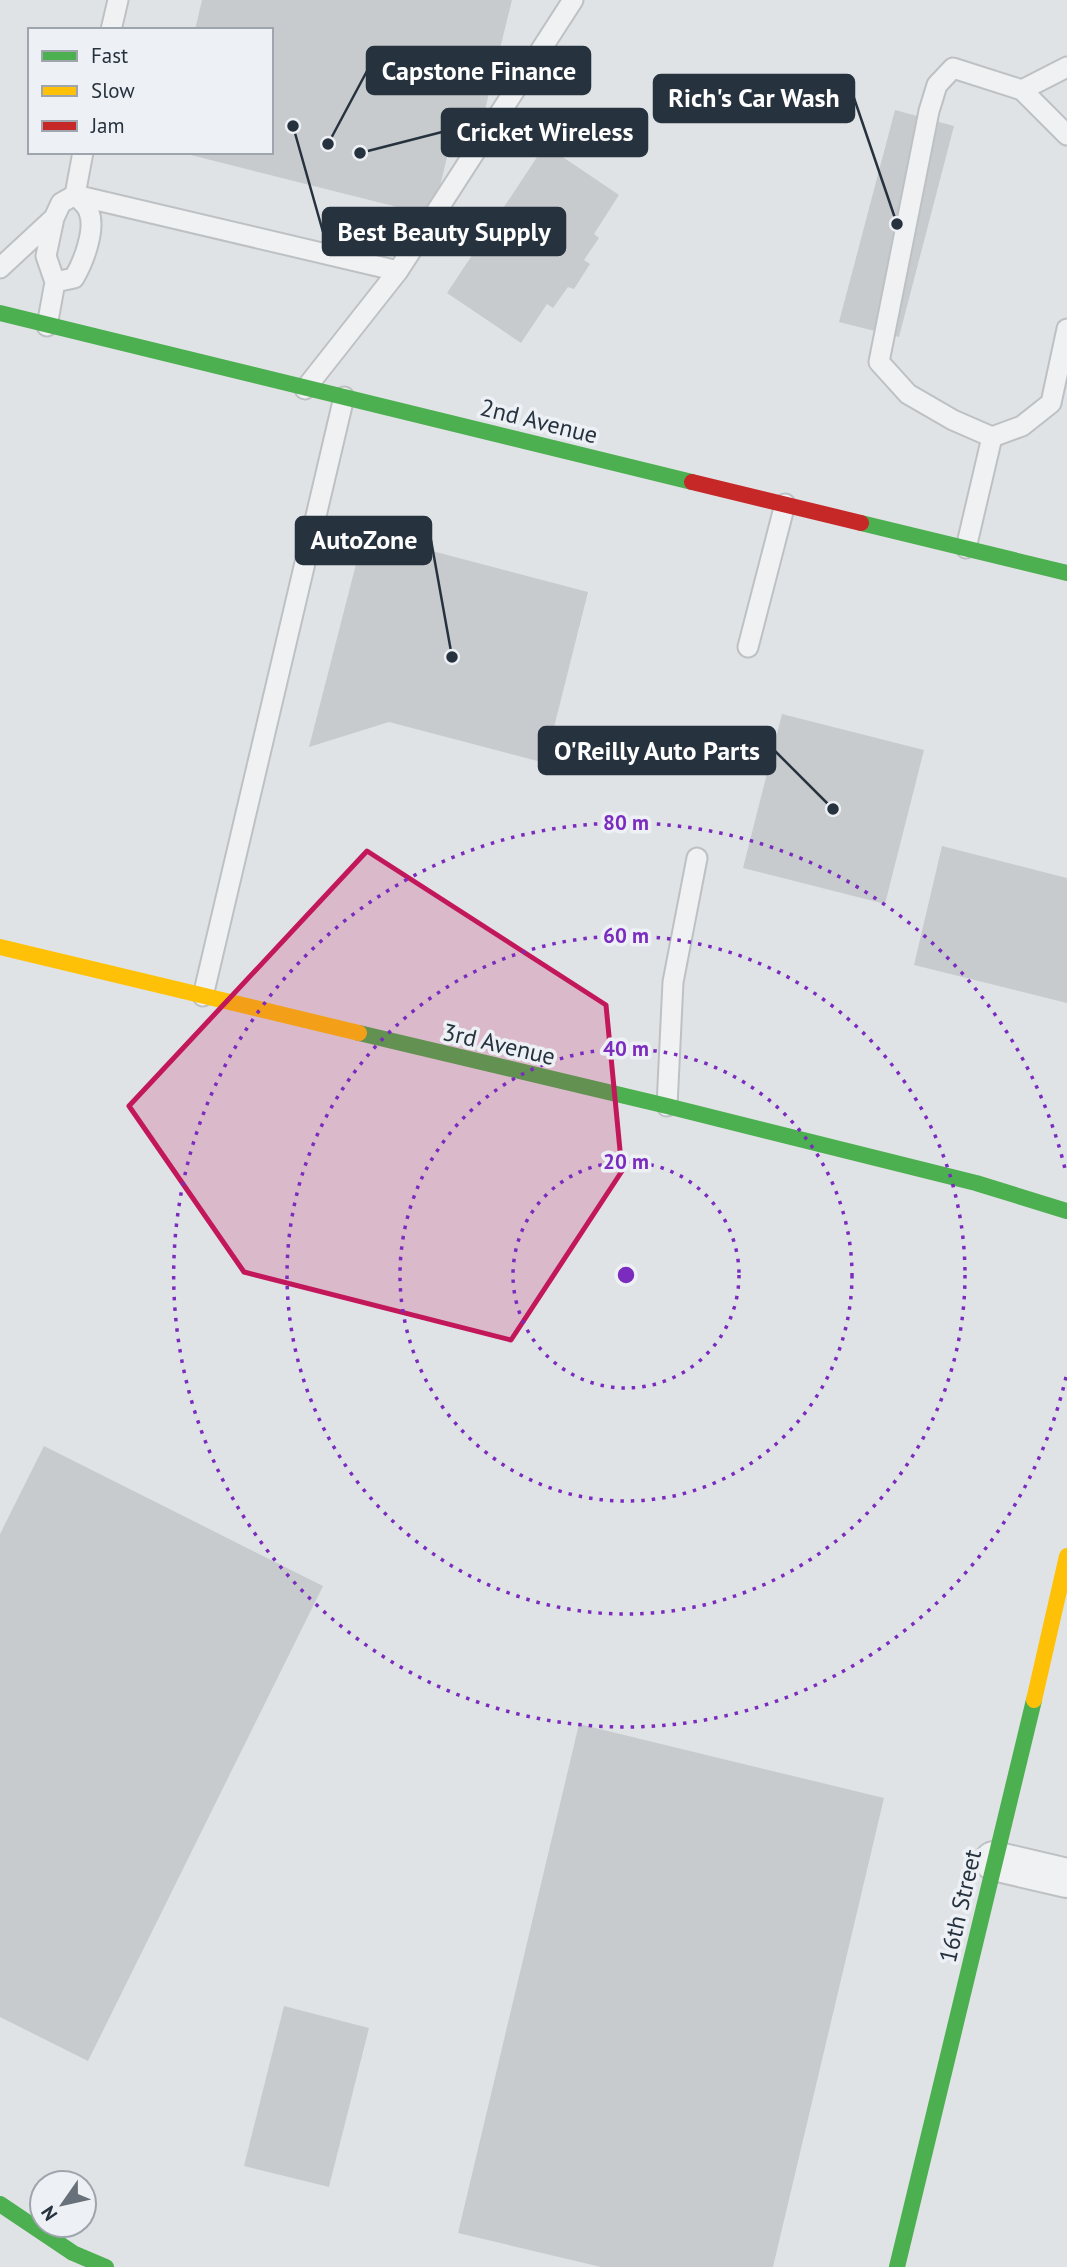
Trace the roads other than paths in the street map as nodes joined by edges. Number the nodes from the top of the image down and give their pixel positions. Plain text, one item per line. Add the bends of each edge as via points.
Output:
1 (118, 0) edge
2 (573, 0) edge
3 (111, 28) edge
4 (1067, 66) edge
5 (1022, 90) junction
6 (1067, 135) edge
7 (83, 154) edge
8 (75, 195) junction
9 (54, 218) junction
10 (0, 268) edge
11 (398, 271) junction
12 (55, 282) junction
13 (0, 313) edge
14 (47, 326) junction
15 (1067, 329) edge
16 (305, 389) junction
17 (344, 397) junction
18 (992, 437) junction
19 (785, 504) junction
20 (966, 548) junction
21 (1067, 573) edge
22 (748, 647) dead end
23 (697, 859) dead end
24 (0, 947) edge
25 (203, 996) junction
26 (667, 1106) junction
27 (1067, 1211) edge
28 (1067, 1556) edge
29 (994, 1861) junction
30 (1067, 1878) edge
31 (0, 2204) edge
32 (106, 2267) edge
33 (897, 2267) edge

1 - 3 lane
2 - 11 lane
4 - 5 lane
5 - 6 lane
5 - 18 lane via 953,68 937,85 880,362 908,394
7 - 8 lane
8 - 9 lane via 61,203
8 - 11 lane
8 - 12 lane via 89,209 92,222 83,263 74,278
9 - 10 lane
9 - 12 lane via 46,256
11 - 16 lane
12 - 14 lane
13 - 14 street, 2nd Avenue
14 - 16 street, 2nd Avenue
15 - 18 lane via 1051,403 1022,426
16 - 17 street, 2nd Avenue
17 - 19 street, 2nd Avenue
17 - 25 lane
18 - 20 lane
19 - 20 street, 2nd Avenue
19 - 22 lane
20 - 21 street, 2nd Avenue
23 - 26 lane via 673,982
24 - 25 street, 3rd Avenue
25 - 26 street, 3rd Avenue
26 - 27 street, 3rd Avenue via 976,1183
28 - 29 street, 16th Street
29 - 30 street
29 - 33 street, 16th Street
31 - 32 street via 73,2253

